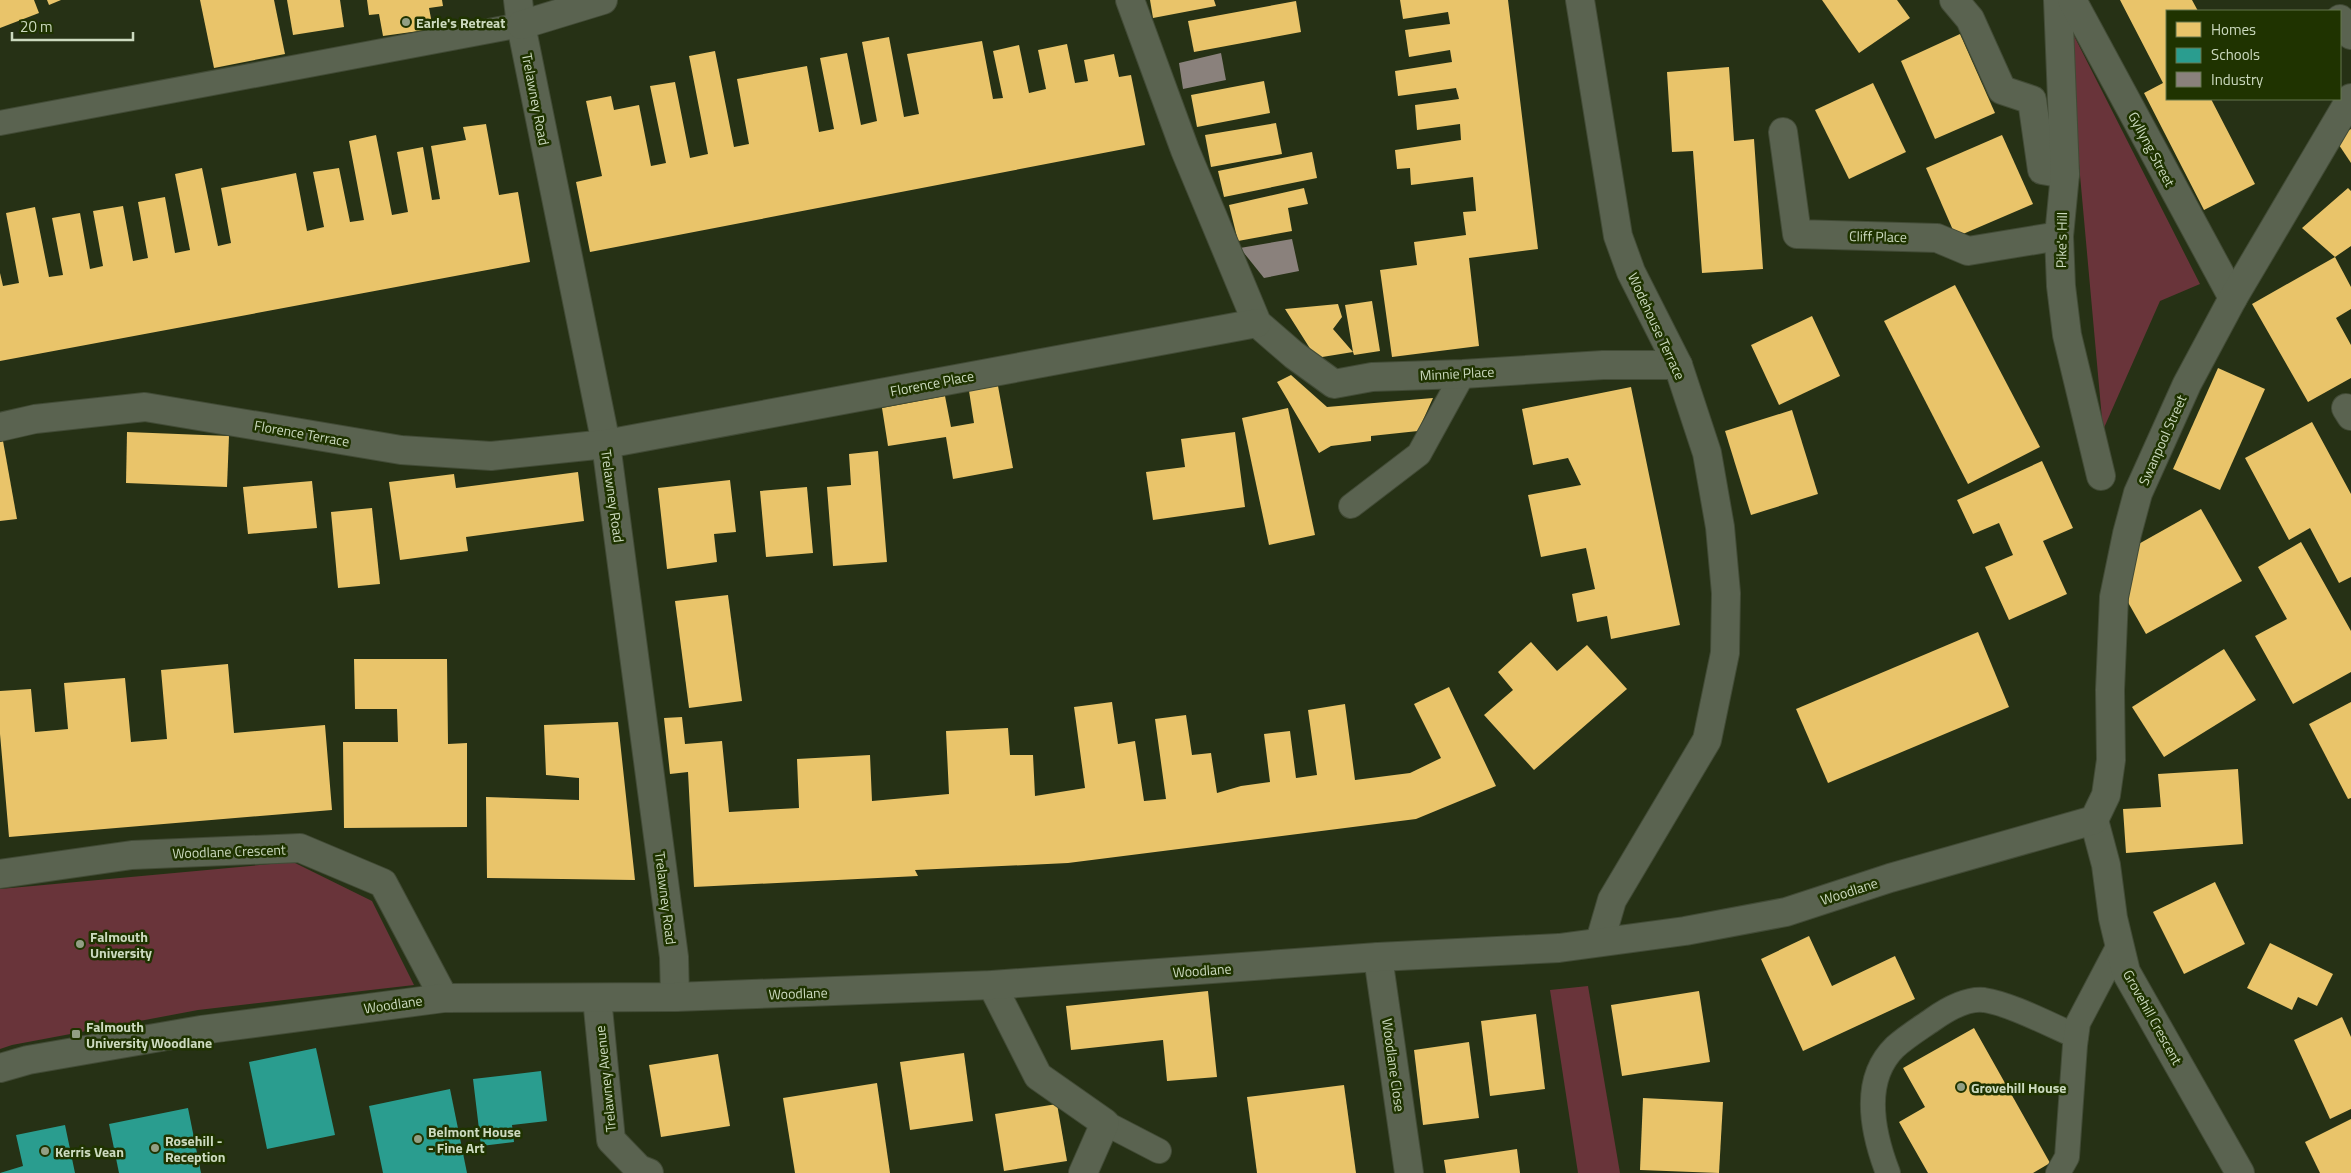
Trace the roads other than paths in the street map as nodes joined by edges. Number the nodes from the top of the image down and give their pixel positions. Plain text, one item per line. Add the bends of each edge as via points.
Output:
1 (604, 0) edge
2 (1130, 0) edge
3 (1580, 0) edge
4 (1954, 0) edge
5 (2058, 0) edge
6 (2072, 0) edge
7 (520, 12) edge
8 (2341, 20) edge
9 (2351, 35) edge
10 (2351, 98) edge
11 (0, 123) edge
12 (1783, 132) dead end
13 (2065, 174) junction
14 (2059, 236) junction
15 (2233, 298) junction
16 (1257, 323) junction
17 (1678, 365) junction
18 (1463, 374) junction
19 (0, 427) edge
20 (606, 444) junction
21 (2101, 476) dead end
22 (1351, 506) dead end
23 (2094, 820) junction
24 (0, 874) edge
25 (1600, 941) junction
26 (2120, 945) junction
27 (1378, 957) junction
28 (992, 985) junction
29 (675, 997) junction
30 (444, 998) junction
31 (597, 998) junction
32 (2076, 1036) junction
33 (0, 1068) edge
34 (1105, 1123) junction
35 (1159, 1151) dead end
36 (649, 1173) edge
37 (1083, 1173) edge
38 (1409, 1173) edge
39 (1888, 1173) edge
40 (2058, 1173) edge
41 (2240, 1173) edge

1 - 7 street
2 - 16 street via 1185,150
3 - 17 street, Wodehouse Terrace via 1618,236 1631,272
4 - 13 street via 1970,19 2002,90 2032,100 2042,170
5 - 13 street, Pike's Hill
6 - 15 street, Gyllyng Street
7 - 11 lane
7 - 20 street, Trelawney Road
8 - 9 street
10 - 15 street, Swanpool Street
12 - 14 street, Cliff Place via 1797,234 1936,238 1968,251
13 - 14 street, Pike's Hill
14 - 21 street, Pike's Hill via 2067,335
15 - 23 street, Swanpool Street via 2187,384 2142,484 2127,534 2114,597 2111,760 2106,795
16 - 18 street, Minnie Place via 1334,384 1372,376
16 - 20 street, Florence Place
17 - 18 street, Minnie Place via 1603,365
17 - 25 street, Wodehouse Terrace via 1707,453 1720,527 1726,594 1726,653 1707,740 1612,900
18 - 22 lane via 1419,454
19 - 20 street, Florence Terrace via 35,419 146,407 401,450 444,454 491,456
20 - 29 street, Trelawney Road via 674,957
23 - 25 street, Woodlane via 1890,878 1786,912 1685,931
23 - 26 street, Grovehill Crescent via 2106,865
24 - 30 street, Woodlane Crescent via 132,855 300,848 383,883
25 - 27 street, Woodlane via 1560,948
26 - 32 lane via 2078,1023
26 - 41 street, Grovehill Crescent via 2126,972
27 - 28 street, Woodlane
27 - 38 street, Woodlane Close
28 - 29 street, Woodlane
28 - 34 street via 1038,1076
29 - 31 street, Woodlane
30 - 31 street, Woodlane
30 - 33 street, Woodlane via 202,1030 28,1060
31 - 36 street, Trelawney Avenue via 611,1140 639,1169
32 - 39 lane via 1982,1000 1962,1003 1913,1033 1894,1048 1876,1079 1872,1115 1876,1141
32 - 40 lane via 2067,1157
34 - 35 lane
34 - 37 street

